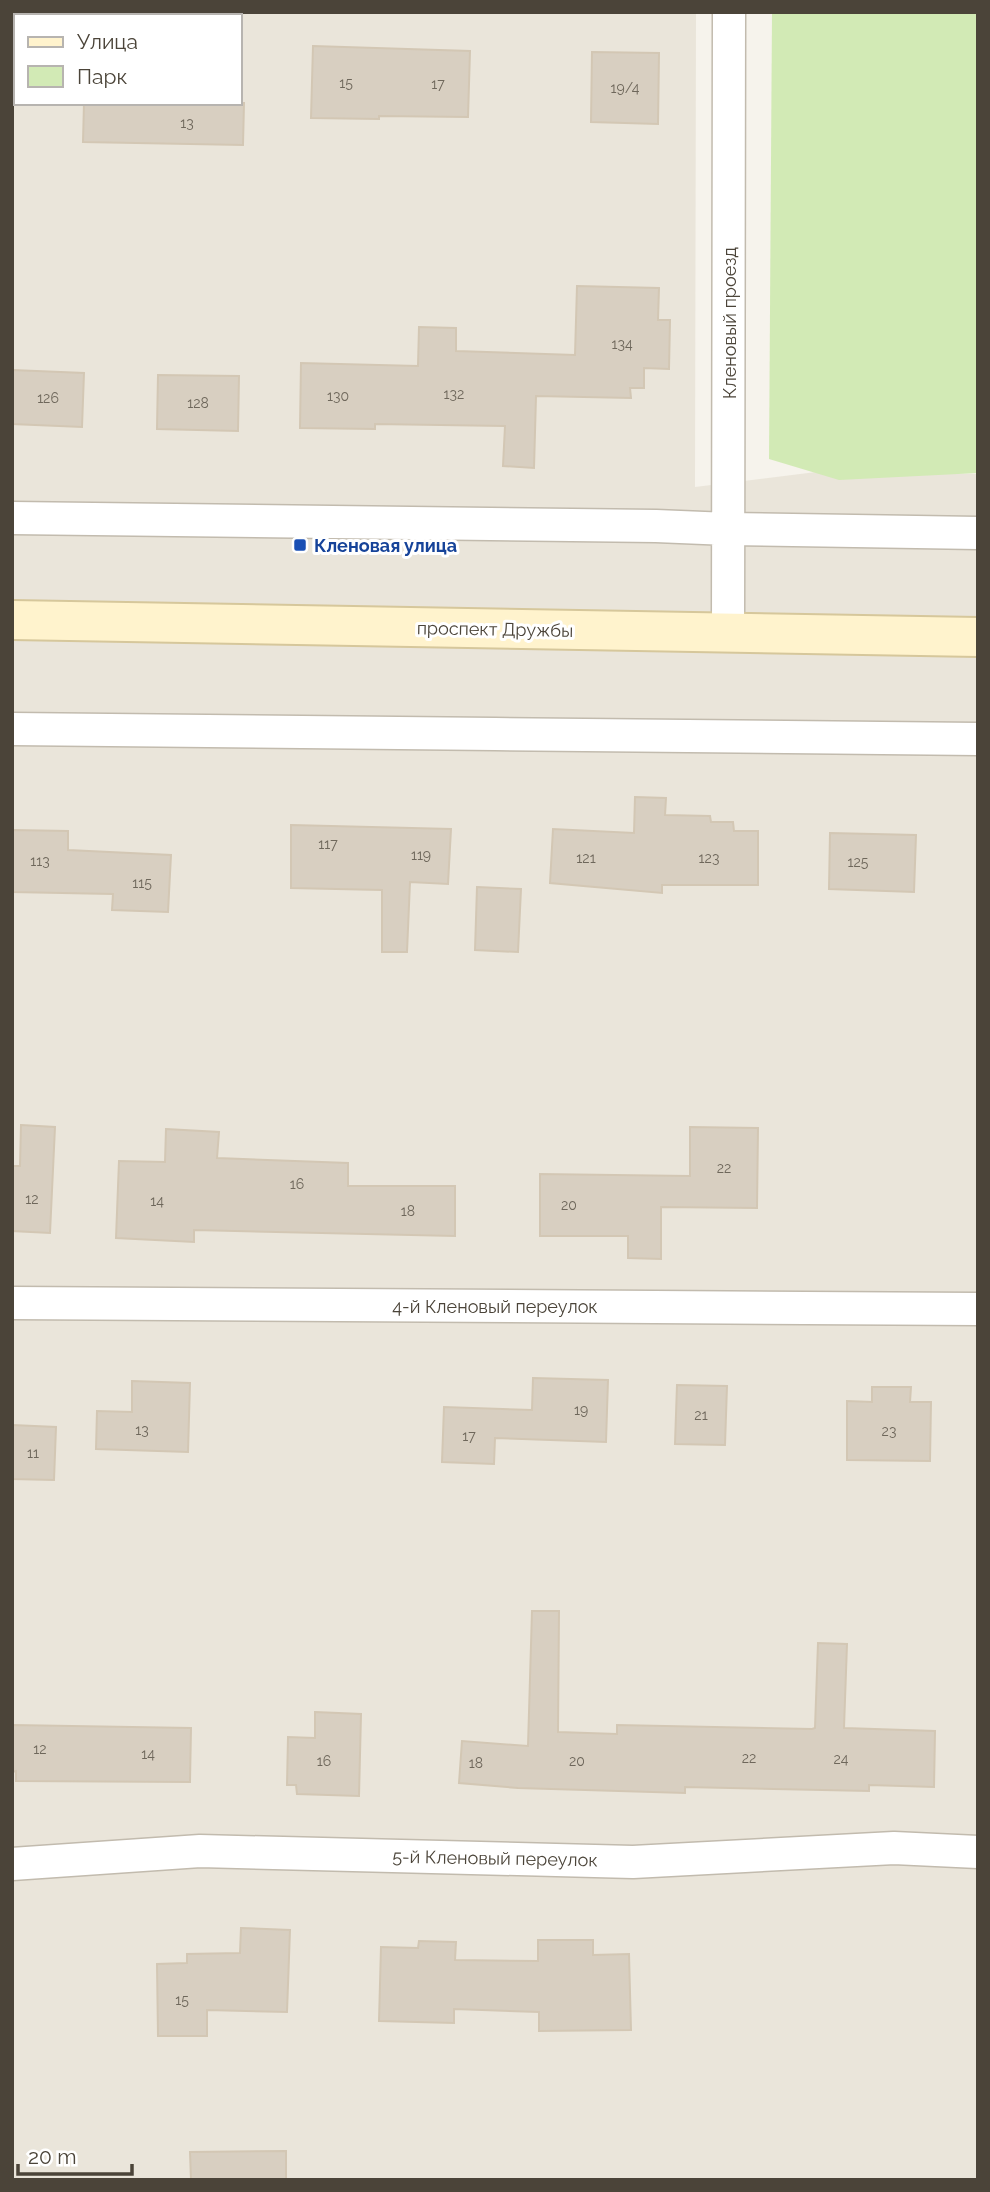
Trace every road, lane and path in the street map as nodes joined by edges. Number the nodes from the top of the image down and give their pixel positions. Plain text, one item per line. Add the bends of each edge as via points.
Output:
1 (729, 12) edge
2 (12, 518) edge
3 (728, 529) junction
4 (978, 533) edge
5 (12, 620) edge
6 (728, 633) junction
7 (978, 637) edge
8 (12, 729) edge
9 (978, 739) edge
10 (12, 1303) edge
11 (978, 1309) edge
12 (978, 1852) edge
13 (12, 1864) edge

1 - 3 street, Кленовый проезд
2 - 3 street
3 - 4 street
3 - 6 street, Кленовый проезд
5 - 6 main road, проспект Дружбы
6 - 7 main road, проспект Дружбы
8 - 9 street
10 - 11 street, 4-й Кленовый переулок
12 - 13 street, 5-й Кленовый переулок via 894,1849 633,1862 200,1851

